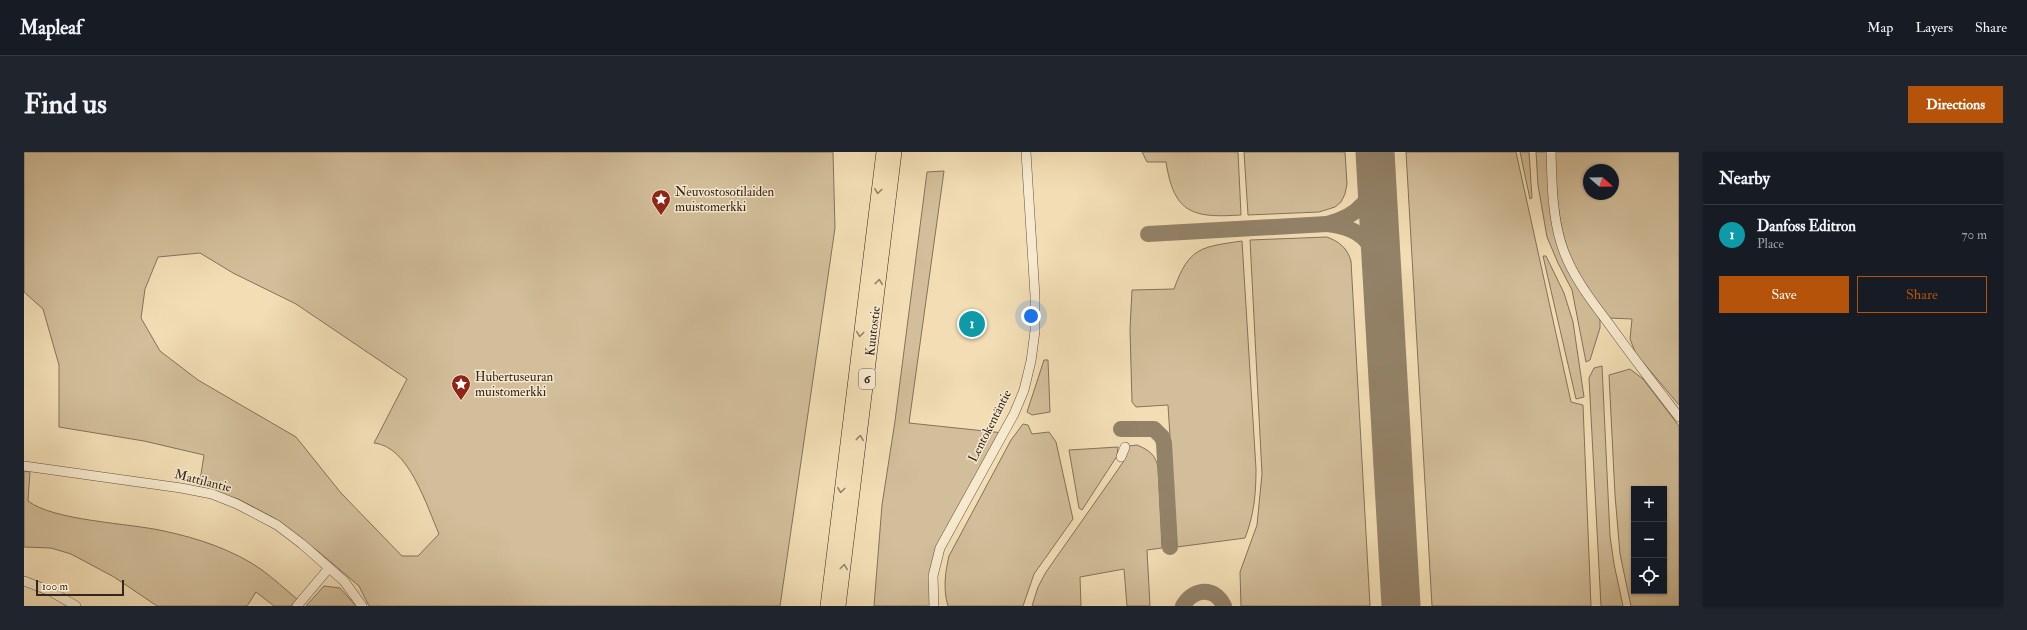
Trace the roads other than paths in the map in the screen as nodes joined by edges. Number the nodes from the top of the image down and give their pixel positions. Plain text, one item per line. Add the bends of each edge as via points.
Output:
1 (883, 152) edge
2 (895, 152) edge
3 (1026, 152) edge
4 (1551, 152) edge
5 (1679, 417) edge
6 (1124, 447) dead end
7 (1121, 457) dead end
8 (24, 466) edge
9 (329, 568) junction
10 (24, 581) edge
11 (76, 606) edge
12 (297, 606) edge
13 (362, 606) edge
14 (827, 606) edge
15 (839, 606) edge
16 (934, 606) edge

1 -> 14 highway, Kuutostie / 6
15 -> 2 highway, Kuutostie / 6
3 - 16 street, Lentokentäntie via 1035,296 1035,331 1031,361 1024,390 1014,414 940,548 933,576
4 - 5 street via 1560,242 1568,260 1579,282 1600,312
6 - 7 street
8 - 9 street, Mattilantie via 174,486 212,494 277,525
9 - 12 street
9 - 13 street, Mattilantie via 344,581
10 - 11 street via 50,591

